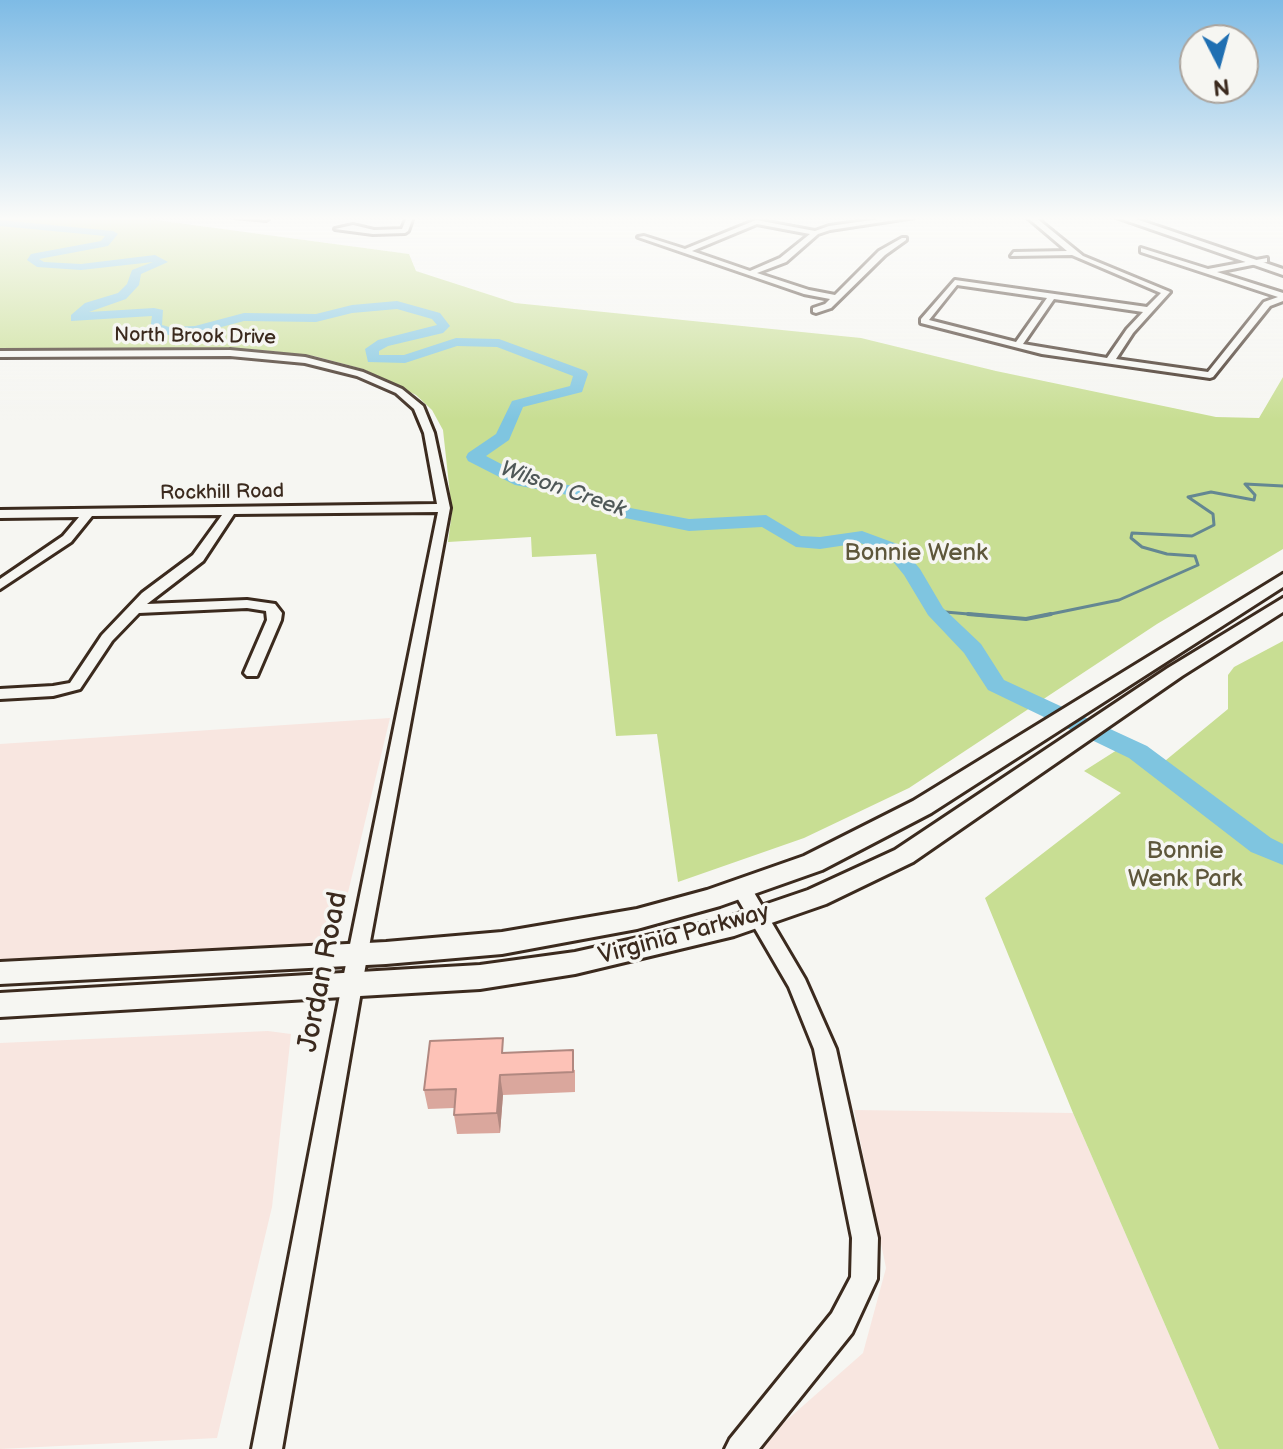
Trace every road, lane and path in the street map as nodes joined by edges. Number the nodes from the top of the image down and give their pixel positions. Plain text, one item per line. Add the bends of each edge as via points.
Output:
1 (787, 285) edge
2 (850, 285) edge
3 (953, 285) edge
4 (975, 285) edge
5 (1146, 285) edge
6 (1247, 285) edge
7 (1053, 295) junction
8 (1283, 297) edge
9 (837, 298) junction
10 (816, 310) dead end
11 (1148, 310) junction
12 (1017, 346) junction
13 (0, 354) edge
14 (1109, 362) junction
15 (444, 508) junction
16 (229, 513) junction
17 (0, 514) edge
18 (88, 514) junction
19 (1283, 579) edge
20 (0, 585) edge
21 (1283, 604) edge
22 (134, 609) junction
23 (252, 673) dead end
24 (0, 694) edge
25 (742, 889) junction
26 (760, 917) junction
27 (358, 954) junction
28 (0, 973) edge
29 (352, 986) junction
30 (0, 1005) edge
31 (267, 1449) edge
32 (740, 1449) edge

1 - 9 street
2 - 9 street
3 - 12 street via 924,321
4 - 7 street
5 - 11 street via 1166,292
6 - 8 street
7 - 11 street
7 - 12 street
8 - 14 street via 1267,304 1210,375
9 - 10 street
11 - 14 street
12 - 14 street
13 - 15 street, North Brook Drive via 257,354 360,374 399,391 419,408
15 - 16 street, Rockhill Road
15 - 27 street, Jordan Road
16 - 18 street, Rockhill Road
16 - 22 street via 198,558
17 - 18 street, Rockhill Road
18 - 20 street via 67,539
19 - 25 main road, Virginia Parkway via 985,769 848,846
21 - 26 main road, Virginia Parkway via 1156,684 939,835 885,867
22 - 23 street via 270,607 274,620
22 - 24 street via 99,648 75,686
25 - 26 street
25 - 27 main road, Virginia Parkway via 637,919 539,938
26 - 29 main road, Virginia Parkway via 575,963 480,977
26 - 32 street via 798,985 825,1049 865,1238 864,1279 842,1323
27 - 28 main road, Virginia Parkway
27 - 29 street, Jordan Road
29 - 30 main road, Virginia Parkway
29 - 31 street, Jordan Road

